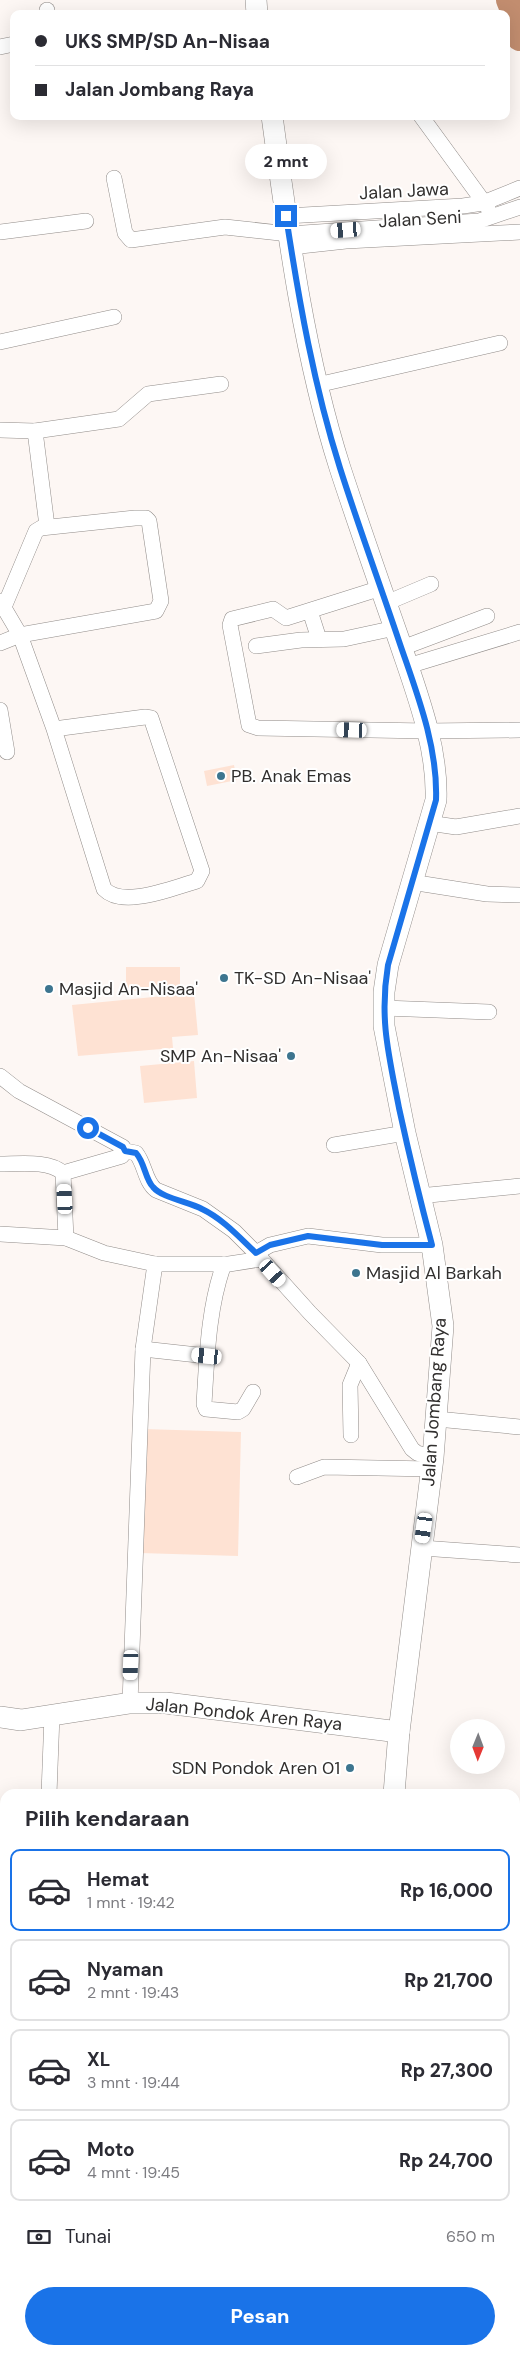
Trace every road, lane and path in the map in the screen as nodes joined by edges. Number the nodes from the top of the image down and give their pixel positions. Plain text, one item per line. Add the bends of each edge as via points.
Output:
1 (273, 120) edge
2 (424, 120) edge
3 (114, 178) dead end
4 (520, 188) edge
5 (483, 203) junction
6 (520, 207) edge
7 (496, 217) junction
8 (86, 221) dead end
9 (0, 232) edge
10 (289, 232) junction
11 (520, 232) edge
12 (114, 317) dead end
13 (0, 342) edge
14 (500, 343) dead end
15 (221, 384) dead end
16 (317, 385) junction
17 (0, 430) edge
18 (35, 431) junction
19 (47, 526) junction
20 (431, 584) dead end
21 (384, 596) junction
22 (2, 604) edge
23 (310, 611) junction
24 (487, 616) dead end
25 (395, 628) junction
26 (520, 632) edge
27 (20, 635) junction
28 (319, 639) junction
29 (0, 643) edge
30 (256, 646) dead end
31 (405, 657) junction
32 (0, 710) edge
33 (54, 729) junction
34 (520, 730) edge
35 (427, 731) junction
36 (6, 752) dead end
37 (520, 816) edge
38 (429, 823) junction
39 (411, 882) junction
40 (520, 895) edge
41 (384, 1008) junction
42 (489, 1012) dead end
43 (0, 1076) edge
44 (405, 1133) junction
45 (334, 1145) dead end
46 (125, 1151) junction
47 (0, 1164) edge
48 (63, 1173) junction
49 (520, 1186) edge
50 (419, 1196) junction
51 (0, 1234) edge
52 (66, 1238) junction
53 (432, 1245) junction
54 (258, 1256) junction
55 (155, 1264) junction
56 (224, 1264) junction
57 (143, 1349) junction
58 (207, 1356) junction
59 (359, 1363) junction
60 (253, 1392) dead end
61 (437, 1419) junction
62 (520, 1427) edge
63 (351, 1435) dead end
64 (432, 1463) junction
65 (297, 1477) dead end
66 (422, 1548) junction
67 (520, 1555) edge
68 (130, 1703) junction
69 (52, 1716) junction
70 (0, 1718) edge
71 (399, 1732) junction
72 (48, 1789) edge
73 (394, 1789) edge

1 - 10 main road, Jalan Jombang Raya
2 - 5 street
3 - 10 street via 125,233 131,240 225,227
4 - 5 street, Jalan Jawa
5 - 7 street
5 - 10 street, Jalan Jawa
6 - 7 street, Jalan Jawa
7 - 10 street, Jalan Jawa via 479,221
8 - 9 street
10 - 11 street, Jalan Seni via 346,241
10 - 16 main road, Jalan Jombang Raya
12 - 13 street
14 - 16 street
15 - 18 street via 148,394 119,418
16 - 21 main road, Jalan Jombang Raya via 340,467
17 - 18 street
18 - 19 street
19 - 22 street via 36,532
19 - 27 street via 146,518 161,602 156,611 150,613
20 - 21 street
21 - 23 street
21 - 25 main road, Jalan Jombang Raya
22 - 27 street
23 - 28 street
23 - 35 street via 286,618 273,609 234,618 230,622 250,725 258,728
24 - 31 street
25 - 28 street via 344,639
25 - 31 main road, Jalan Jombang Raya
26 - 31 street
27 - 29 street
27 - 33 street
28 - 30 street
31 - 35 main road, Jalan Jombang Raya
32 - 36 street
33 - 33 street via 145,716 151,718 202,872 197,881 140,897 111,895 104,889
34 - 35 street
35 - 38 main road, Jalan Jombang Raya via 437,777 436,800
37 - 38 street via 456,827
38 - 39 main road, Jalan Jombang Raya
39 - 40 street via 487,894
39 - 41 main road, Jalan Jombang Raya via 388,965
41 - 42 street
41 - 44 main road, Jalan Jombang Raya via 386,1041
43 - 46 street via 19,1091
44 - 45 street
44 - 50 main road, Jalan Jombang Raya
46 - 48 street via 122,1156
46 - 54 street via 136,1153 143,1161 151,1186 203,1209 234,1231
47 - 48 street via 49,1165
48 - 52 street
49 - 50 street
50 - 53 main road, Jalan Jombang Raya
51 - 52 street
52 - 55 street via 104,1253
53 - 54 street via 382,1245 308,1236 270,1245
53 - 61 main road, Jalan Jombang Raya via 443,1326
54 - 56 street
54 - 59 street
55 - 56 street
55 - 57 street
56 - 58 street via 217,1287
57 - 58 street
57 - 68 street
58 - 60 street via 206,1409 238,1412 243,1410
59 - 63 street via 350,1385
59 - 64 street via 412,1450
61 - 62 street
61 - 64 main road, Jalan Jombang Raya
64 - 65 street via 324,1467
64 - 66 main road, Jalan Jombang Raya
66 - 67 street
66 - 71 main road, Jalan Jombang Raya
68 - 69 main road, Jalan Pondok Aren Raya
68 - 71 main road, Jalan Pondok Aren Raya via 166,1703
69 - 70 main road, Jalan Pondok Aren Raya via 21,1720
69 - 72 street
71 - 73 main road, Jalan Jombang Raya

